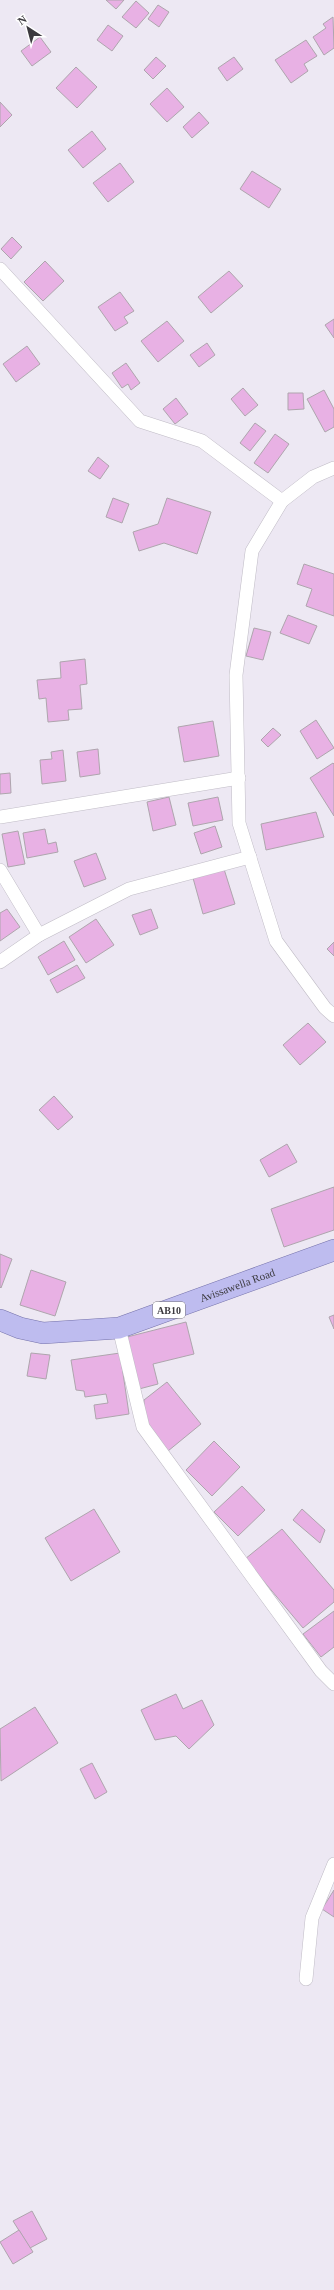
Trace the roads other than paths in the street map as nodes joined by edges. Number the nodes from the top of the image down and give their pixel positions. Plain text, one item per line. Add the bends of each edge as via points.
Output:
1 (0, 269) edge
2 (334, 468) edge
3 (282, 501) junction
4 (239, 778) junction
5 (0, 817) edge
6 (250, 857) junction
7 (0, 870) edge
8 (39, 935) junction
9 (0, 962) edge
10 (334, 1016) edge
11 (334, 1250) edge
12 (0, 1320) edge
13 (119, 1328) junction
14 (334, 1684) edge
15 (334, 1864) edge
16 (306, 1979) dead end

1 - 3 street via 140,421 202,441
2 - 3 street via 313,477
3 - 4 street via 252,551 236,675
4 - 5 street
4 - 6 street via 240,823
6 - 8 street via 129,889
6 - 10 street via 276,941 325,1008
7 - 8 street
8 - 9 street
11 - 13 main road, Avissawella Road / AB10
12 - 13 main road, Avissawella Road / AB10 via 43,1333
13 - 14 street via 143,1426 321,1671
15 - 16 street via 312,1918

